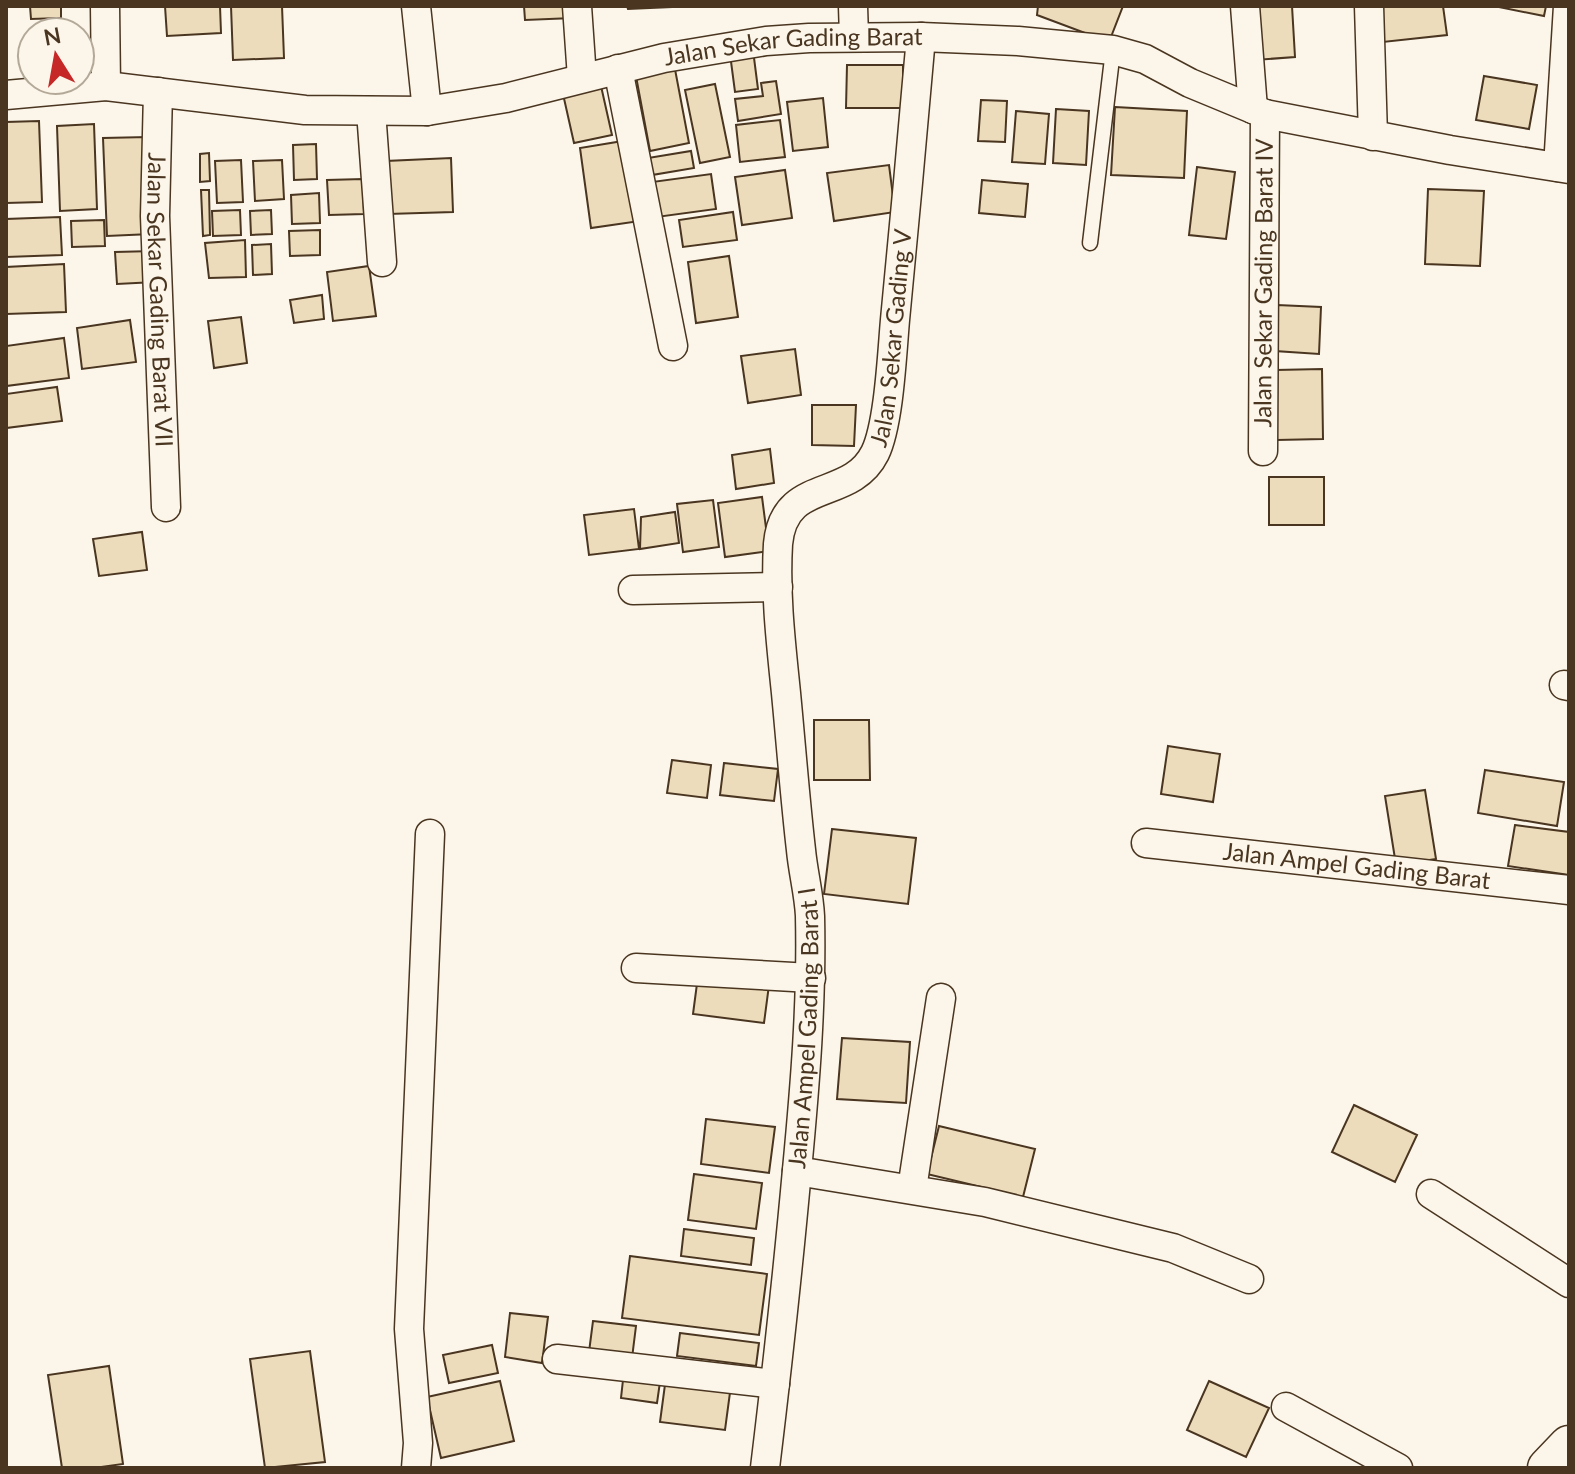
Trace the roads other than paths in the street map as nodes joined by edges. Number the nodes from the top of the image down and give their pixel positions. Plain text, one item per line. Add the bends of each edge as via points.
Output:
1 (105, 6) edge
2 (416, 6) edge
3 (577, 6) edge
4 (853, 6) edge
5 (1245, 6) edge
6 (1369, 6) edge
7 (1568, 6) edge
8 (854, 37) junction
9 (921, 37) junction
10 (1113, 50) junction
11 (618, 69) junction
12 (582, 78) junction
13 (106, 86) junction
14 (158, 92) junction
15 (6, 95) edge
16 (371, 111) junction
17 (427, 111) junction
18 (1259, 112) junction
19 (1373, 136) junction
20 (1563, 168) edge
21 (1090, 243) dead end
22 (382, 262) dead end
23 (673, 346) dead end
24 (1263, 451) dead end
25 (166, 507) dead end
26 (778, 587) junction
27 (633, 590) dead end
28 (430, 834) dead end
29 (1146, 843) dead end
30 (1569, 890) edge
31 (636, 968) dead end
32 (811, 978) junction
33 (941, 998) dead end
34 (797, 1171) junction
35 (912, 1189) junction
36 (1431, 1194) dead end
37 (1249, 1279) dead end
38 (1569, 1283) edge
39 (557, 1359) dead end
40 (775, 1384) junction
41 (1286, 1407) dead end
42 (1569, 1446) edge
43 (416, 1468) edge
44 (765, 1468) edge
45 (1398, 1468) edge
46 (1548, 1468) edge

1 - 13 street
2 - 17 street
3 - 12 street
4 - 8 street
5 - 18 street, Jalan Sekar Gading Barat IV
6 - 19 street
7 - 20 street
8 - 9 street, Jalan Sekar Gading Barat
8 - 11 street, Jalan Sekar Gading Barat via 766,41
9 - 10 street, Jalan Sekar Gading Barat
9 - 26 street, Jalan Sekar Gading V via 881,435 862,471 804,497 787,511 778,543
10 - 18 street, Jalan Sekar Gading Barat via 1145,59
10 - 21 lane
11 - 12 street, Jalan Sekar Gading Barat
11 - 23 street
12 - 17 street, Jalan Sekar Gading Barat
13 - 14 street, Jalan Sekar Gading Barat
13 - 15 street, Jalan Sekar Gading Barat
14 - 16 street, Jalan Sekar Gading Barat via 305,110
14 - 25 street, Jalan Sekar Gading Barat VII via 155,216
16 - 17 street, Jalan Sekar Gading Barat
16 - 22 street
18 - 19 street, Jalan Sekar Gading Barat
18 - 24 street, Jalan Sekar Gading Barat IV
19 - 20 street, Jalan Sekar Gading Barat
26 - 27 street
26 - 32 street, Jalan Ampel Gading Barat I
28 - 43 street via 409,1329
29 - 30 street, Jalan Ampel Gading Barat
31 - 32 street
32 - 34 street, Jalan Ampel Gading Barat I
33 - 35 street
34 - 35 street
34 - 40 street, Jalan Ampel Gading Barat I
35 - 37 street via 1173,1248
36 - 38 street
39 - 40 street
40 - 44 street, Jalan Ampel Gading Barat I
41 - 45 street
42 - 46 main road

